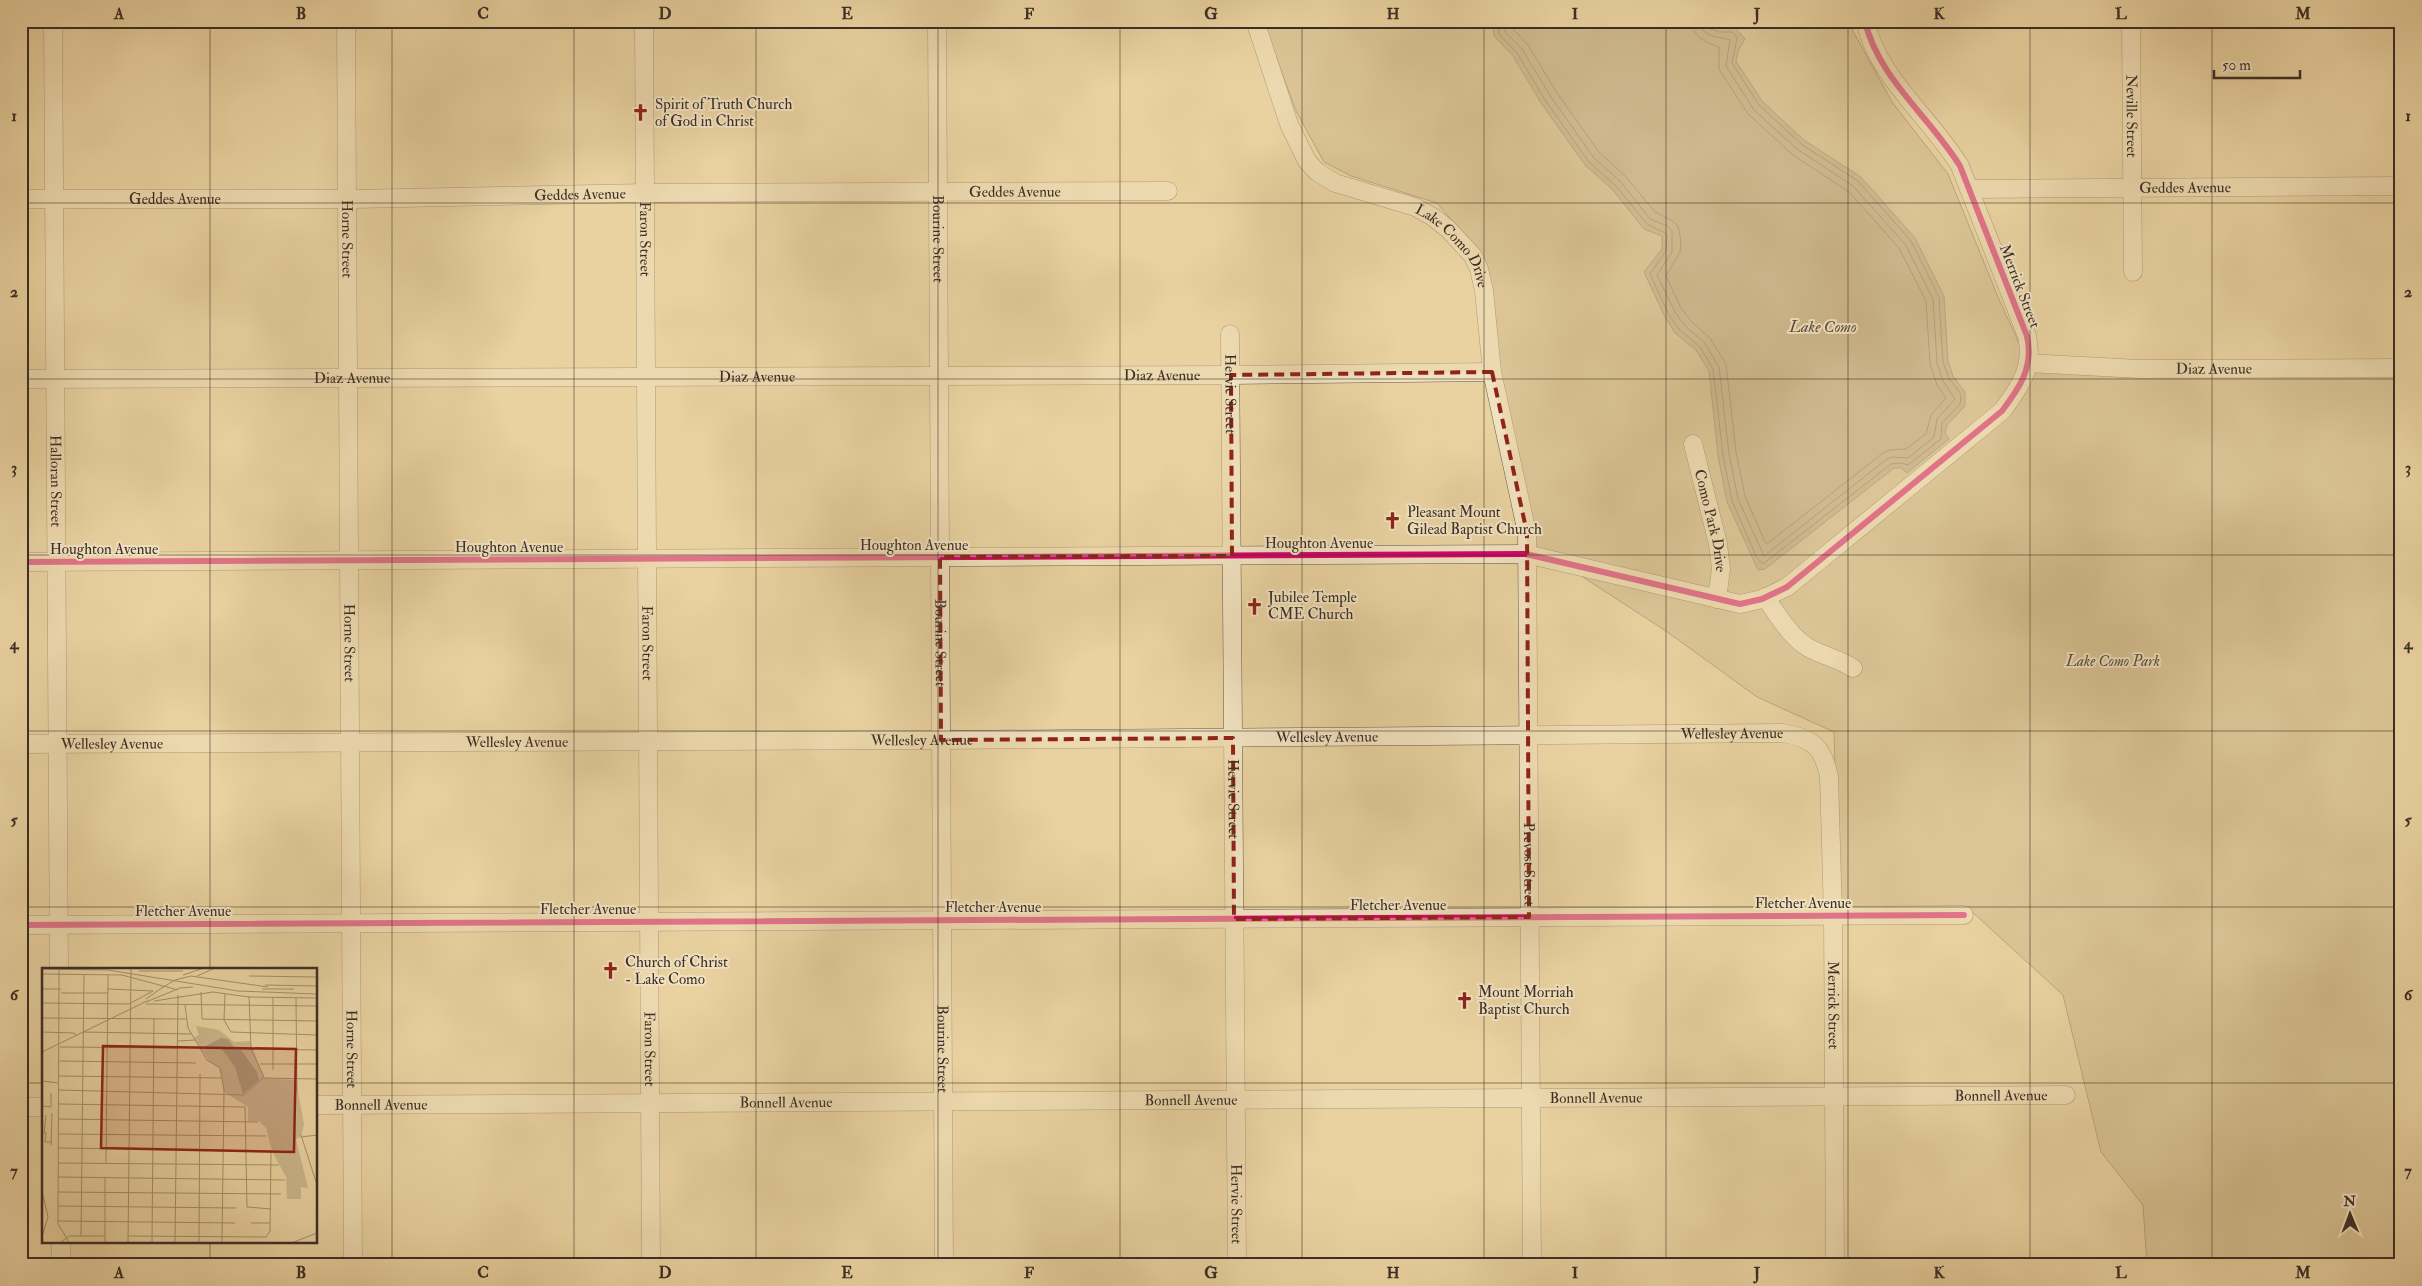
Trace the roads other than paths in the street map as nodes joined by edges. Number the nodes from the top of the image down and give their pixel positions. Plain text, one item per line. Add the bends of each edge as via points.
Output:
1 (53, 21) edge
2 (346, 21) edge
3 (644, 21) edge
4 (937, 21) edge
5 (1254, 21) edge
6 (1865, 21) edge
7 (2131, 21) edge
8 (2401, 186) edge
9 (2133, 188) junction
10 (1969, 189) junction
11 (1168, 191) dead end
12 (644, 193) junction
13 (938, 193) junction
14 (347, 198) junction
15 (21, 199) edge
16 (54, 199) junction
17 (2133, 272) dead end
18 (1230, 334) dead end
19 (2028, 363) junction
20 (2401, 368) edge
21 (1492, 372) junction
22 (939, 376) junction
23 (1230, 376) junction
24 (646, 377) junction
25 (348, 378) junction
26 (21, 379) edge
27 (55, 379) junction
28 (1693, 444) dead end
29 (1526, 554) junction
30 (1232, 556) junction
31 (940, 557) junction
32 (646, 559) junction
33 (349, 560) junction
34 (21, 562) edge
35 (56, 562) junction
36 (1795, 580) joint
37 (1765, 597) junction
38 (1717, 599) junction
39 (1853, 668) dead end
40 (1528, 736) junction
41 (1233, 738) junction
42 (941, 740) junction
43 (648, 741) junction
44 (350, 743) junction
45 (21, 744) edge
46 (58, 744) junction
47 (1818, 749) joint
48 (1964, 915) dead end
49 (1833, 916) junction
50 (1529, 917) junction
51 (1234, 919) junction
52 (942, 920) junction
53 (649, 922) junction
54 (351, 923) junction
55 (59, 924) junction
56 (21, 925) edge
57 (59, 968) edge
58 (2066, 1096) dead end
59 (1834, 1097) junction
60 (1530, 1098) junction
61 (1236, 1100) junction
62 (943, 1102) junction
63 (650, 1103) junction
64 (318, 1105) edge
65 (352, 1105) junction
66 (21, 1107) edge
67 (42, 1107) edge
68 (61, 1244) edge
69 (61, 1265) edge
70 (353, 1265) edge
71 (650, 1265) edge
72 (944, 1265) edge
73 (1237, 1265) edge
74 (1532, 1265) edge
75 (1835, 1265) edge

1 - 16 street, Halloran Street
2 - 14 street, Horne Street
3 - 12 street, Faron Street
4 - 13 street, Bourine Street
5 - 21 street, Lake Como Drive via 1289,124 1307,161 1317,172 1335,183 1420,210 1448,228 1473,256 1484,291
6 - 10 street, Merrick Street via 1880,63 1948,147
7 - 9 street, Neville Street
8 - 9 street, Geddes Avenue
9 - 10 street, Geddes Avenue
9 - 17 street, Neville Street
10 - 19 street, Merrick Street via 2027,336
11 - 13 street, Geddes Avenue
12 - 13 street, Geddes Avenue
12 - 14 street, Geddes Avenue
12 - 24 street, Faron Street
13 - 22 street, Bourine Street
14 - 16 street, Geddes Avenue
14 - 25 street, Horne Street
15 - 16 street, Geddes Avenue
16 - 27 street, Halloran Street
18 - 23 street, Hervie Street
19 - 20 street, Diaz Avenue via 2140,369
19 - 36 street, Merrick Street via 2022,385 2002,411
21 - 23 street, Diaz Avenue
21 - 29 street, Lake Como Drive via 1527,533
22 - 23 street, Diaz Avenue
22 - 24 street, Diaz Avenue
22 - 31 street, Bourine Street
23 - 30 street, Hervie Street
24 - 25 street, Diaz Avenue
24 - 32 street, Faron Street
25 - 27 street, Diaz Avenue
25 - 33 street, Horne Street
26 - 27 street, Diaz Avenue
27 - 35 street, Halloran Street
28 - 38 street, Como Park Drive via 1718,544 1721,569
29 - 30 street, Houghton Avenue
29 - 38 street, Houghton Avenue
29 - 40 street, Prevost Street
30 - 31 street, Houghton Avenue
30 - 41 street, Hervie Street
31 - 32 street, Houghton Avenue
31 - 42 street, Bourine Street
32 - 33 street, Houghton Avenue
32 - 43 street, Faron Street
33 - 35 street, Houghton Avenue
33 - 44 street, Horne Street
34 - 35 street, Houghton Avenue
35 - 46 street, Halloran Street
36 - 37 street, Houghton Avenue
37 - 38 street, Houghton Avenue via 1740,604
37 - 39 street via 1793,635 1810,648 1840,659
40 - 41 street, Wellesley Avenue
40 - 47 street, Wellesley Avenue via 1783,733 1800,736
40 - 50 street, Prevost Street
41 - 42 street, Wellesley Avenue
41 - 51 street, Hervie Street
42 - 43 street, Wellesley Avenue
42 - 52 street, Bourine Street
43 - 44 street, Wellesley Avenue
43 - 53 street, Faron Street
44 - 46 street, Wellesley Avenue
44 - 54 street, Horne Street
45 - 46 street, Wellesley Avenue
46 - 55 street, Halloran Street
47 - 49 street, Merrick Street via 1825,758 1829,777
48 - 49 street, Fletcher Avenue
49 - 50 street, Fletcher Avenue
49 - 59 street, Merrick Street
50 - 51 street, Fletcher Avenue
50 - 60 street, Prevost Street
51 - 52 street, Fletcher Avenue
51 - 61 street, Hervie Street
52 - 53 street, Fletcher Avenue
52 - 62 street, Bourine Street
53 - 54 street, Fletcher Avenue
53 - 63 street, Faron Street
54 - 55 street, Fletcher Avenue
54 - 65 street, Horne Street
55 - 56 street, Fletcher Avenue
55 - 57 street, Halloran Street
58 - 59 street, Bonnell Avenue
59 - 60 street, Bonnell Avenue
59 - 75 street, Merrick Street
60 - 61 street, Bonnell Avenue
60 - 74 street, Prevost Street
61 - 62 street, Bonnell Avenue
61 - 73 street, Hervie Street
62 - 63 street, Bonnell Avenue
62 - 72 street, Bourine Street
63 - 65 street, Bonnell Avenue
63 - 71 street, Faron Street
64 - 65 street, Bonnell Avenue
65 - 70 street, Horne Street
66 - 67 street
68 - 69 street

